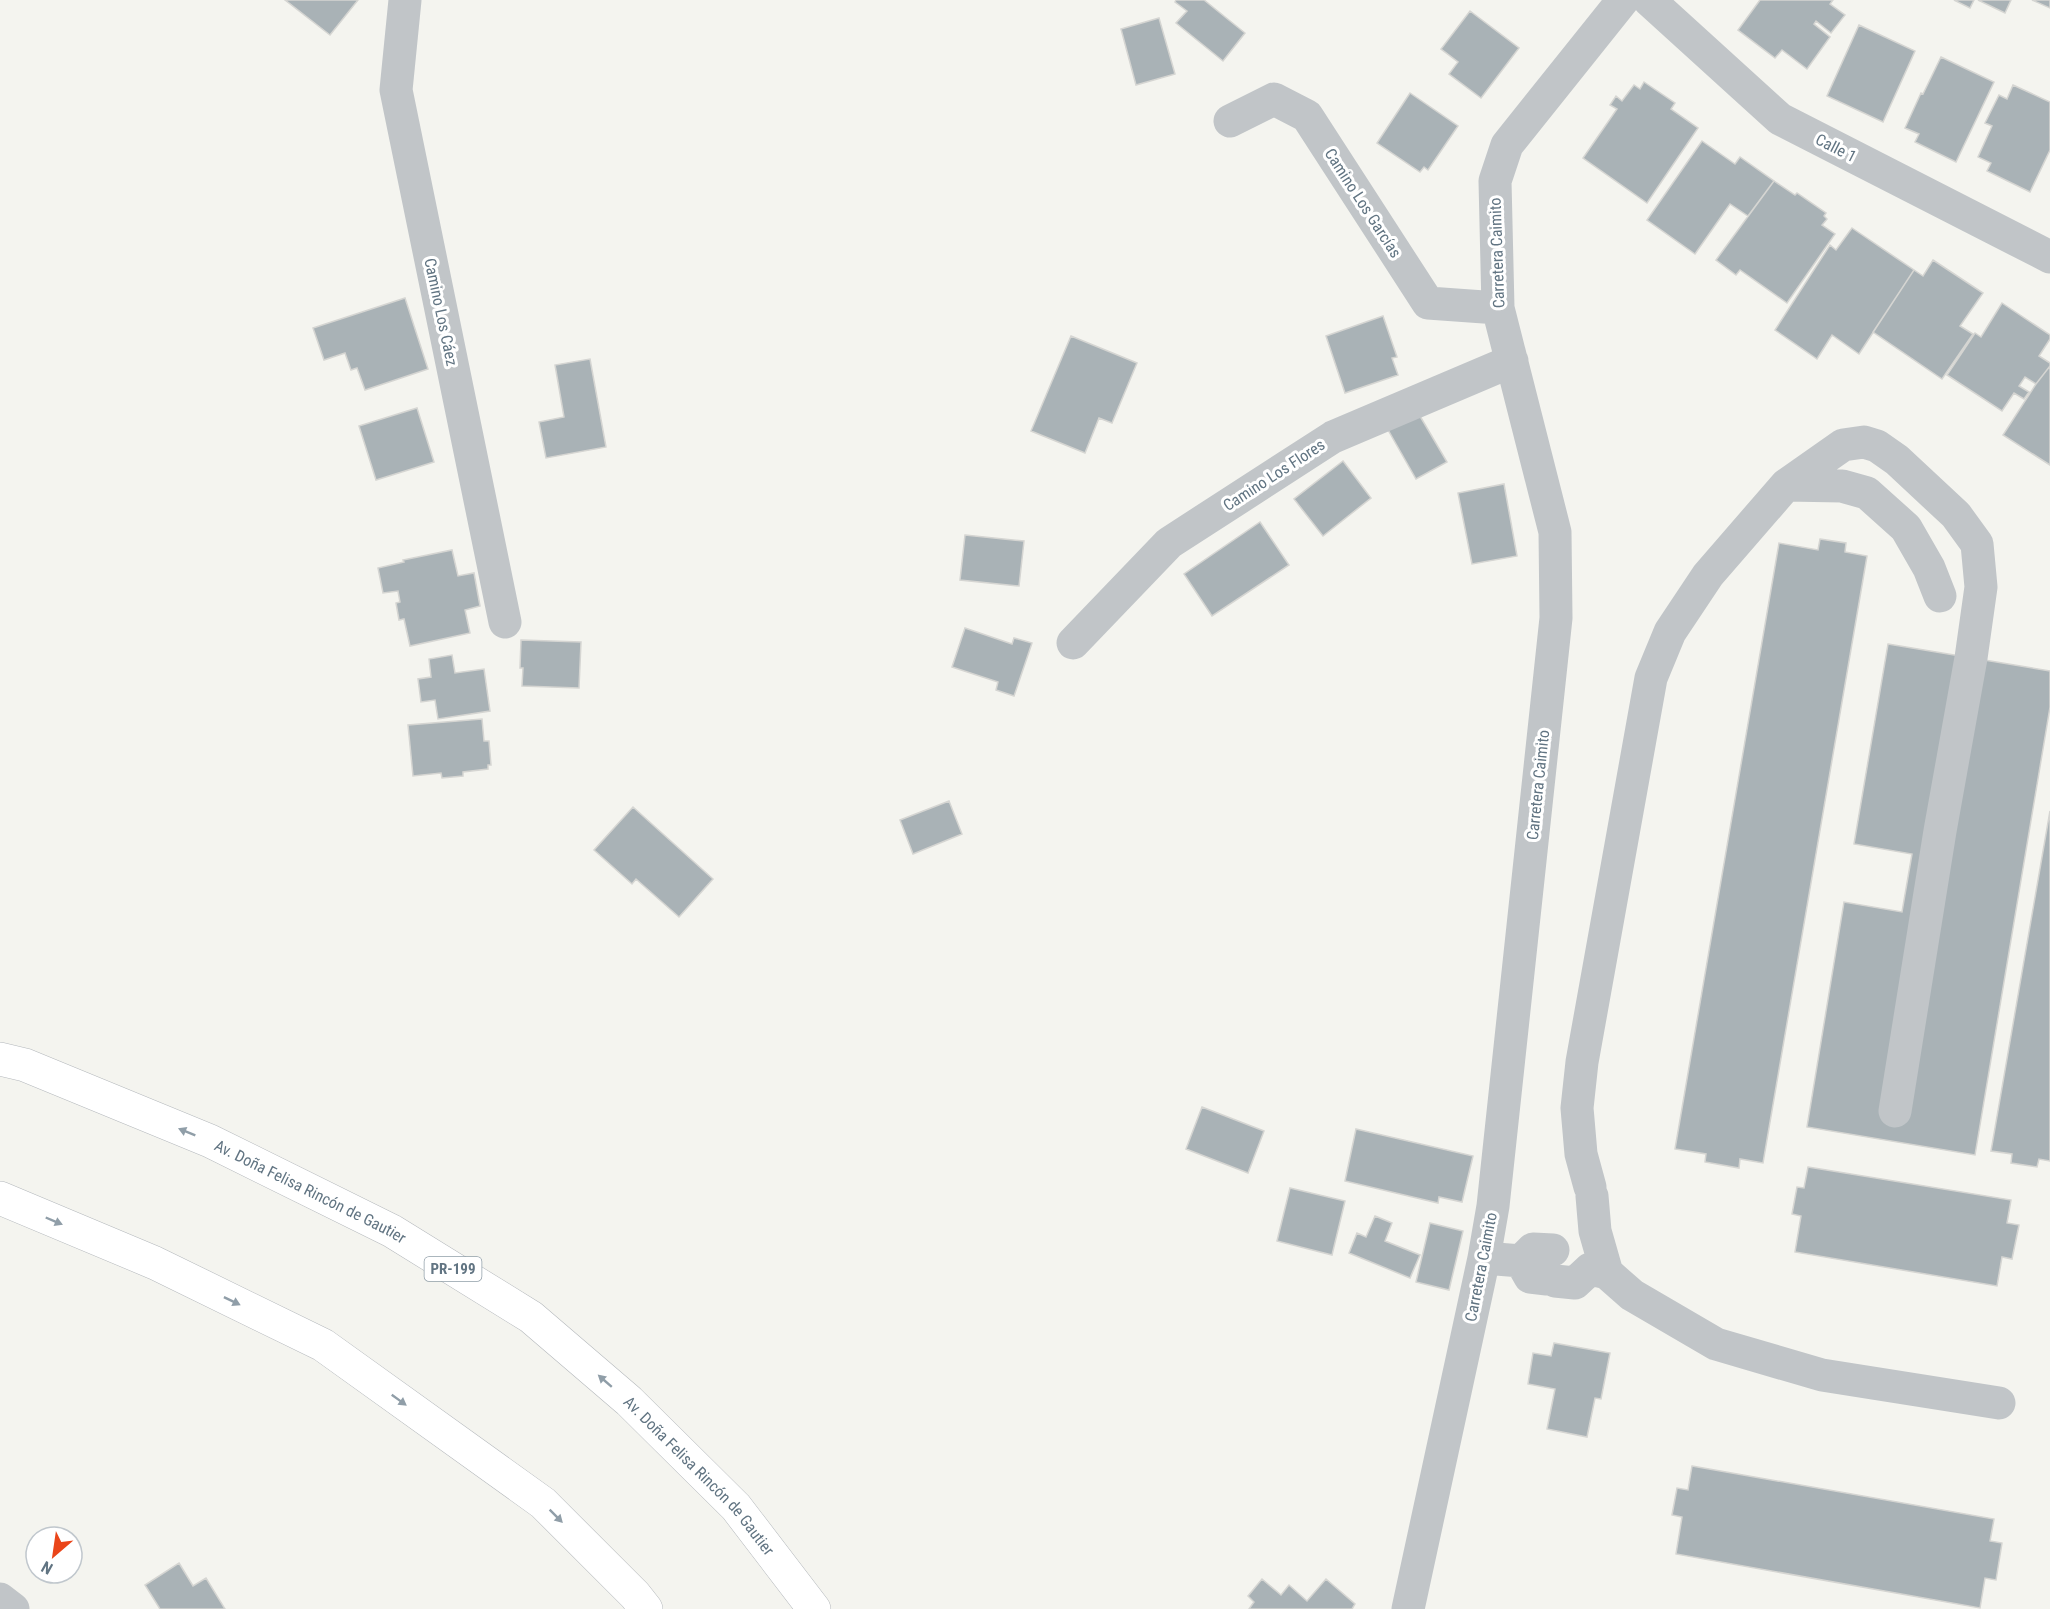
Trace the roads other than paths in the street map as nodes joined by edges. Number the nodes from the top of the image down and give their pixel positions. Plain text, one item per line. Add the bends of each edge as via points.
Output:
1 (405, 0) edge
2 (1623, 0) edge
3 (1649, 0) edge
4 (1230, 121) dead end
5 (2050, 257) edge
6 (1498, 308) junction
7 (1512, 361) junction
8 (1786, 485) junction
9 (1940, 597) dead end
10 (505, 622) dead end
11 (1073, 643) dead end
12 (0, 1059) edge
13 (1895, 1111) dead end
14 (0, 1198) edge
15 (1484, 1258) junction
16 (1598, 1271) junction
17 (1999, 1403) dead end
18 (0, 1599) edge
19 (13, 1609) edge
20 (646, 1609) edge
21 (814, 1609) edge
22 (1408, 1609) edge

1 - 10 street, Camino Los Cáez via 396,90
2 - 6 street, Carretera Caimito via 1507,145 1495,181
3 - 5 street, Calle 1 via 1780,119
4 - 6 street, Camino Los Garcías via 1274,99 1307,116 1428,303
6 - 7 street, Carretera Caimito
7 - 11 street, Camino Los Flores via 1333,437 1169,543
7 - 15 street, Carretera Caimito via 1555,532 1556,618 1493,1206
8 - 9 street via 1842,486 1867,493 1906,528
8 - 13 street via 1843,445 1864,442 1897,460 1956,515 1977,544 1981,587 1971,658
8 - 16 street via 1708,575 1670,632 1651,678 1577,1108 1581,1154 1591,1191
21 -> 12 main road, Av. Doña Felisa Rincón de Gautier / PR-199 via 736,1507 629,1401 531,1317 392,1231 210,1141 25,1065
14 -> 20 main road via 155,1263 323,1345 543,1503
15 - 16 street via 1548,1265 1575,1283
15 - 22 street, Carretera Caimito
16 - 17 street via 1716,1344 1822,1375
18 - 19 street

